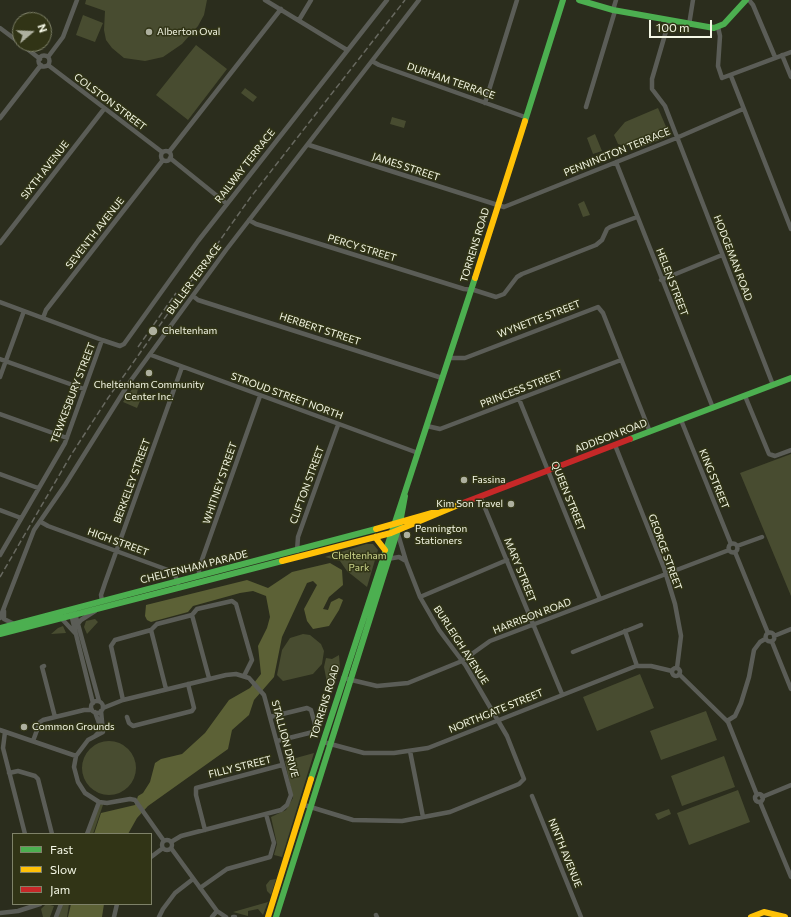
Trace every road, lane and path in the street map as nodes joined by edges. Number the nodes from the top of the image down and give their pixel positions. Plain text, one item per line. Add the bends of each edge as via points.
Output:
1 (78, 0) edge
2 (265, 0) edge
3 (311, 0) edge
4 (387, 0) edge
5 (419, 0) edge
6 (517, 0) edge
7 (562, 0) edge
8 (578, 0) edge
9 (616, 0) edge
10 (693, 0) edge
11 (748, 0) edge
12 (280, 9) junction
13 (614, 10) junction
14 (299, 20) junction
15 (670, 21) junction
16 (689, 25) junction
17 (718, 27) junction
18 (0, 28) edge
19 (12, 38) edge
20 (347, 50) junction
21 (31, 52) edge
22 (791, 52) edge
23 (782, 55) junction
24 (48, 57) junction
25 (775, 57) junction
26 (40, 59) junction
27 (372, 61) junction
28 (41, 65) junction
29 (48, 65) junction
30 (731, 76) junction
31 (791, 76) edge
32 (485, 103) junction
33 (586, 107) dead end
34 (104, 108) junction
35 (743, 109) junction
36 (525, 117) junction
37 (0, 118) edge
38 (677, 137) junction
39 (309, 145) junction
40 (162, 152) junction
41 (169, 152) junction
42 (170, 158) junction
43 (163, 160) junction
44 (616, 162) junction
45 (227, 204) junction
46 (497, 206) junction
47 (637, 217) junction
48 (249, 220) junction
49 (791, 229) edge
50 (0, 243) edge
51 (722, 255) junction
52 (662, 280) junction
53 (471, 290) junction
54 (193, 296) junction
55 (0, 302) edge
56 (24, 311) junction
57 (43, 318) junction
58 (102, 340) junction
59 (151, 355) junction
60 (449, 358) junction
61 (0, 359) edge
62 (621, 360) junction
63 (6, 361) junction
64 (182, 368) junction
65 (0, 377) edge
66 (442, 378) junction
67 (791, 378) edge
68 (774, 385) junction
69 (84, 389) junction
70 (260, 396) junction
71 (745, 396) junction
72 (519, 399) junction
73 (712, 408) junction
74 (0, 414) edge
75 (681, 420) junction
76 (338, 425) junction
77 (427, 426) junction
78 (650, 432) junction
79 (67, 438) junction
80 (615, 446) junction
81 (791, 450) edge
82 (418, 453) junction
83 (548, 471) junction
84 (0, 474) edge
85 (38, 488) junction
86 (480, 496) junction
87 (0, 510) edge
88 (439, 513) junction
89 (21, 518) junction
90 (41, 522) junction
91 (396, 524) junction
92 (394, 532) junction
93 (375, 537) junction
94 (762, 537) dead end
95 (731, 544) junction
96 (737, 546) junction
97 (385, 550) junction
98 (728, 550) junction
99 (116, 551) junction
100 (297, 551) junction
101 (735, 552) junction
102 (0, 555) edge
103 (387, 559) junction
104 (507, 560) junction
105 (406, 561) junction
106 (665, 574) junction
107 (199, 576) junction
108 (178, 581) junction
109 (180, 589) junction
110 (420, 597) junction
111 (600, 599) junction
112 (102, 601) junction
113 (72, 608) junction
114 (4, 610) junction
115 (98, 610) junction
116 (74, 616) junction
117 (192, 616) junction
118 (0, 618) edge
119 (62, 619) junction
120 (14, 624) junction
121 (78, 624) junction
122 (533, 624) junction
123 (641, 625) dead end
124 (0, 628) edge
125 (791, 629) edge
126 (151, 630) junction
127 (625, 631) junction
128 (768, 633) junction
129 (0, 634) edge
130 (77, 636) junction
131 (774, 636) junction
132 (765, 639) junction
133 (355, 641) junction
134 (363, 641) junction
135 (772, 642) junction
136 (573, 652) dead end
137 (462, 661) junction
138 (44, 666) dead end
139 (637, 666) junction
140 (677, 668) junction
141 (672, 671) junction
142 (679, 674) junction
143 (244, 676) junction
144 (209, 678) junction
145 (343, 678) junction
146 (351, 680) junction
147 (188, 684) junction
148 (166, 689) junction
149 (791, 689) edge
150 (562, 694) junction
151 (123, 700) junction
152 (100, 702) junction
153 (111, 704) junction
154 (93, 707) junction
155 (102, 710) junction
156 (55, 717) junction
157 (127, 717) dead end
158 (270, 718) junction
159 (497, 720) junction
160 (727, 721) junction
161 (0, 730) edge
162 (6, 732) junction
163 (94, 737) junction
164 (277, 741) junction
165 (33, 742) junction
166 (324, 742) junction
167 (331, 744) junction
168 (410, 751) junction
169 (76, 756) junction
170 (282, 766) junction
171 (9, 773) junction
172 (791, 785) edge
173 (757, 795) junction
174 (532, 796) dead end
175 (762, 797) junction
176 (99, 802) junction
177 (760, 802) junction
178 (307, 806) junction
179 (266, 814) junction
180 (423, 817) junction
181 (205, 830) junction
182 (25, 833) edge
183 (52, 833) edge
184 (87, 833) edge
185 (164, 841) junction
186 (171, 842) junction
187 (163, 848) junction
188 (171, 848) junction
189 (152, 856) edge
190 (791, 876) edge
191 (192, 879) junction
192 (200, 888) junction
193 (37, 905) edge
194 (61, 905) edge
195 (117, 905) edge
196 (18, 911) junction
197 (217, 911) junction
198 (0, 913) edge
199 (19, 917) edge
200 (56, 917) edge
201 (114, 917) edge
202 (159, 917) edge
203 (212, 917) edge
204 (226, 917) edge
205 (268, 917) edge
206 (276, 917) edge
207 (581, 917) edge
208 (751, 917) edge
209 (785, 917) edge

1 - 24 street via 63,37
2 - 12 street
3 - 14 street
4 - 20 street, RAILWAY TERRACE
5 - 27 street, BULLER TERRACE
6 - 32 street
7 - 36 main road, TORRENS ROAD
8 - 13 main road
9 - 13 street
10 - 16 street
11 - 17 main road
11 - 25 street via 754,5
12 - 14 street
12 - 41 street
13 - 15 main road
13 - 33 street
14 - 20 street
15 - 16 main road
15 - 38 street, HODGEMAN ROAD via 652,85 665,106
16 - 17 main road
17 - 30 street via 718,66 722,78
18 - 19 street
20 - 45 street, RAILWAY TERRACE
21 - 26 street
22 - 23 street
23 - 25 street
23 - 31 street
24 - 26 street via 42,56
24 - 29 street
25 - 30 street
26 - 28 street
27 - 32 street, DURHAM TERRACE
27 - 39 street, BULLER TERRACE
28 - 29 street
28 - 37 street
29 - 34 street, COLSTON STREET
30 - 35 street
32 - 36 street, DURHAM TERRACE
34 - 40 street, COLSTON STREET
34 - 50 street, SIXTH AVENUE
35 - 38 street, PENNINGTON TERRACE
35 - 49 street
36 - 46 main road, TORRENS ROAD
38 - 44 street, PENNINGTON TERRACE
38 - 51 street, HODGEMAN ROAD
39 - 46 street, JAMES STREET
39 - 48 street, BULLER TERRACE
40 - 41 street
40 - 43 street
41 - 42 street
42 - 43 street
42 - 45 street
43 - 57 street, SEVENTH AVENUE via 46,310
44 - 46 street, PENNINGTON TERRACE via 508,207
44 - 47 street, HELEN STREET
45 - 58 street, RAILWAY TERRACE via 122,345
46 - 53 main road, TORRENS ROAD
47 - 52 street, HELEN STREET
47 - 53 street, PERCY STREET via 607,229 602,240 596,245 522,274 500,297
48 - 53 street, PERCY STREET
48 - 54 street, BULLER TERRACE
51 - 52 street
51 - 68 street, HODGEMAN ROAD
52 - 73 street, HELEN STREET
53 - 60 main road, TORRENS ROAD
54 - 59 street, BULLER TERRACE
54 - 66 street, HERBERT STREET via 198,300
55 - 56 street
56 - 57 street
56 - 63 street
57 - 58 street
58 - 69 street, TEWKESBURY STREET
59 - 64 street, STROUD STREET NORTH
59 - 90 street, BULLER TERRACE via 129,383
60 - 62 street, WYNETTE STREET via 465,358 598,307 603,313
60 - 66 main road, TORRENS ROAD
61 - 63 street
62 - 72 street, PRINCESS STREET
62 - 78 street, WYNETTE STREET
63 - 65 street
63 - 69 street
64 - 70 street, STROUD STREET NORTH
64 - 99 street, BERKELEY STREET
66 - 77 main road, TORRENS ROAD
67 - 68 main road, ADDISON ROAD
68 - 71 main road, ADDISON ROAD
69 - 79 street, TEWKESBURY STREET
70 - 76 street, STROUD STREET NORTH
70 - 107 street, WHITNEY STREET via 199,568
71 - 73 main road, ADDISON ROAD
71 - 81 street via 769,454 775,456
72 - 77 street, PRINCESS STREET via 440,429
72 - 83 street, QUEEN STREET
73 - 75 main road, ADDISON ROAD
74 - 79 street
75 - 78 main road, ADDISON ROAD
75 - 95 street, KING STREET
76 - 82 street, STROUD STREET NORTH
76 - 100 street, CLIFTON STREET via 298,537
77 - 82 main road, TORRENS ROAD
78 - 80 main road, ADDISON ROAD
79 - 85 street, TEWKESBURY STREET
80 - 83 main road, ADDISON ROAD
80 - 106 street, GEORGE STREET
82 - 91 main road, TORRENS ROAD
83 - 86 main road, ADDISON ROAD
83 - 111 street, QUEEN STREET
84 - 85 street
85 - 89 street, TEWKESBURY STREET
86 - 88 main road, ADDISON ROAD
86 - 104 street, MARY STREET
87 - 89 street
88 - 91 main road, ADDISON ROAD
88 - 92 main road, ADDISON ROAD
89 - 102 street, TEWKESBURY STREET
90 - 99 street, HIGH STREET
90 - 114 street, BULLER TERRACE via 34,530
91 - 92 main road, TORRENS ROAD
91 - 100 main road, CHELTENHAM PARADE
92 - 93 main road, CHELTENHAM PARADE
92 - 97 main road, TORRENS ROAD
92 - 103 main road, TORRENS ROAD
92 - 105 street, BURLEIGH AVENUE
93 - 97 main road
93 - 109 main road, CHELTENHAM PARADE
94 - 96 street
95 - 96 street
95 - 98 street
96 - 101 street
97 - 133 main road, TORRENS ROAD
98 - 101 street
98 - 106 street, HARRISON ROAD
99 - 108 street, HIGH STREET via 172,572
99 - 112 street, BERKELEY STREET via 101,596
100 - 107 main road, CHELTENHAM PARADE
101 - 128 street
103 - 105 street via 399,557
103 - 134 main road, TORRENS ROAD
104 - 110 street
104 - 122 street, MARY STREET
105 - 110 street, BURLEIGH AVENUE
106 - 111 street, HARRISON ROAD
106 - 140 street, GEORGE STREET via 680,623
107 - 108 main road, CHELTENHAM PARADE
108 - 109 street
108 - 112 main road, CHELTENHAM PARADE
109 - 115 main road, CHELTENHAM PARADE
110 - 137 street, BURLEIGH AVENUE via 439,630
111 - 122 street, HARRISON ROAD
112 - 113 main road, CHELTENHAM PARADE
113 - 116 street
113 - 120 main road, CHELTENHAM PARADE
114 - 118 street, BULLER TERRACE
114 - 120 street via 4,619
115 - 116 main road, CHELTENHAM PARADE
115 - 121 street
116 - 119 main road, CHELTENHAM PARADE
116 - 121 street
116 - 130 street
117 - 126 street via 157,624
117 - 143 street via 196,609 232,601 236,604 252,660
117 - 144 street
119 - 129 main road, CHELTENHAM PARADE
119 - 130 street
120 - 124 main road, CHELTENHAM PARADE
121 - 152 street
122 - 137 street, HARRISON ROAD via 490,641
122 - 150 street, MARY STREET
123 - 127 street
125 - 131 street
126 - 148 street
126 - 151 street via 115,640 111,646
127 - 136 street
127 - 139 street
128 - 131 street
128 - 132 street
130 - 154 street
131 - 135 street
132 - 135 street
132 - 160 street via 754,650 741,703 735,716
133 - 134 main road via 358,644
133 - 145 main road, TORRENS ROAD
134 - 146 main road, TORRENS ROAD
135 - 149 street
137 - 146 street, HARRISON ROAD via 398,685 376,686
137 - 159 street, BURLEIGH AVENUE
138 - 156 street via 42,667
139 - 141 street, NORTHGATE STREET
139 - 150 street, NORTHGATE STREET
140 - 141 street
140 - 142 street
141 - 142 street, NORTHGATE STREET via 674,675
142 - 160 street
143 - 144 street, STALLION DRIVE via 226,674
143 - 158 street, STALLION DRIVE via 264,695
144 - 147 street, STALLION DRIVE
145 - 146 street, HARRISON ROAD
145 - 166 main road, TORRENS ROAD
146 - 167 main road, TORRENS ROAD
147 - 148 street, STALLION DRIVE
147 - 157 street via 194,708 192,711 133,726
148 - 151 street, STALLION DRIVE
150 - 159 street, NORTHGATE STREET
151 - 153 street, STALLION DRIVE
152 - 153 street, STALLION DRIVE
152 - 154 street
152 - 155 street
153 - 155 street, STALLION DRIVE
154 - 155 street, STALLION DRIVE
154 - 156 street
154 - 163 street via 100,729
155 - 163 street via 104,730 102,734
156 - 165 street via 40,722
158 - 164 street, STALLION DRIVE
158 - 164 street via 307,708 311,710 316,728 313,732
159 - 168 street, NORTHGATE STREET via 436,745
159 - 180 street, BURLEIGH AVENUE via 507,736 524,776 523,781 450,812
160 - 173 street
161 - 162 street
162 - 165 street
162 - 171 street via 3,745
163 - 169 street via 84,744
164 - 170 street, STALLION DRIVE
165 - 169 street
166 - 167 street, NORTHGATE STREET
166 - 178 main road, TORRENS ROAD
167 - 168 street, NORTHGATE STREET via 364,753
167 - 178 main road, TORRENS ROAD
168 - 180 street
169 - 176 street via 74,767 78,782 85,793
170 - 179 street, STALLION DRIVE via 291,795 290,800 281,810
170 - 181 street, FILLY STREET via 197,788 196,794
171 - 182 street
171 - 183 street via 18,771 35,776 38,780
172 - 175 street
173 - 175 street
173 - 177 street via 755,800
174 - 207 street, NINTH AVENUE
175 - 177 street
176 - 184 street
176 - 185 street via 135,800
177 - 190 street
178 - 180 street via 359,821 402,821
178 - 205 main road, TORRENS ROAD
178 - 206 main road, TORRENS ROAD
179 - 181 street, STALLION DRIVE
179 - 192 street via 274,843 270,857 227,869
181 - 186 street, STALLION DRIVE
185 - 186 street
185 - 187 street
186 - 188 street
187 - 188 street
187 - 189 street
188 - 191 street
191 - 192 street
191 - 202 street via 175,893
192 - 197 street
193 - 196 street
194 - 200 street
195 - 201 street
196 - 198 street
196 - 199 street
197 - 203 street
197 - 204 street
208 - 209 main road via 764,912

